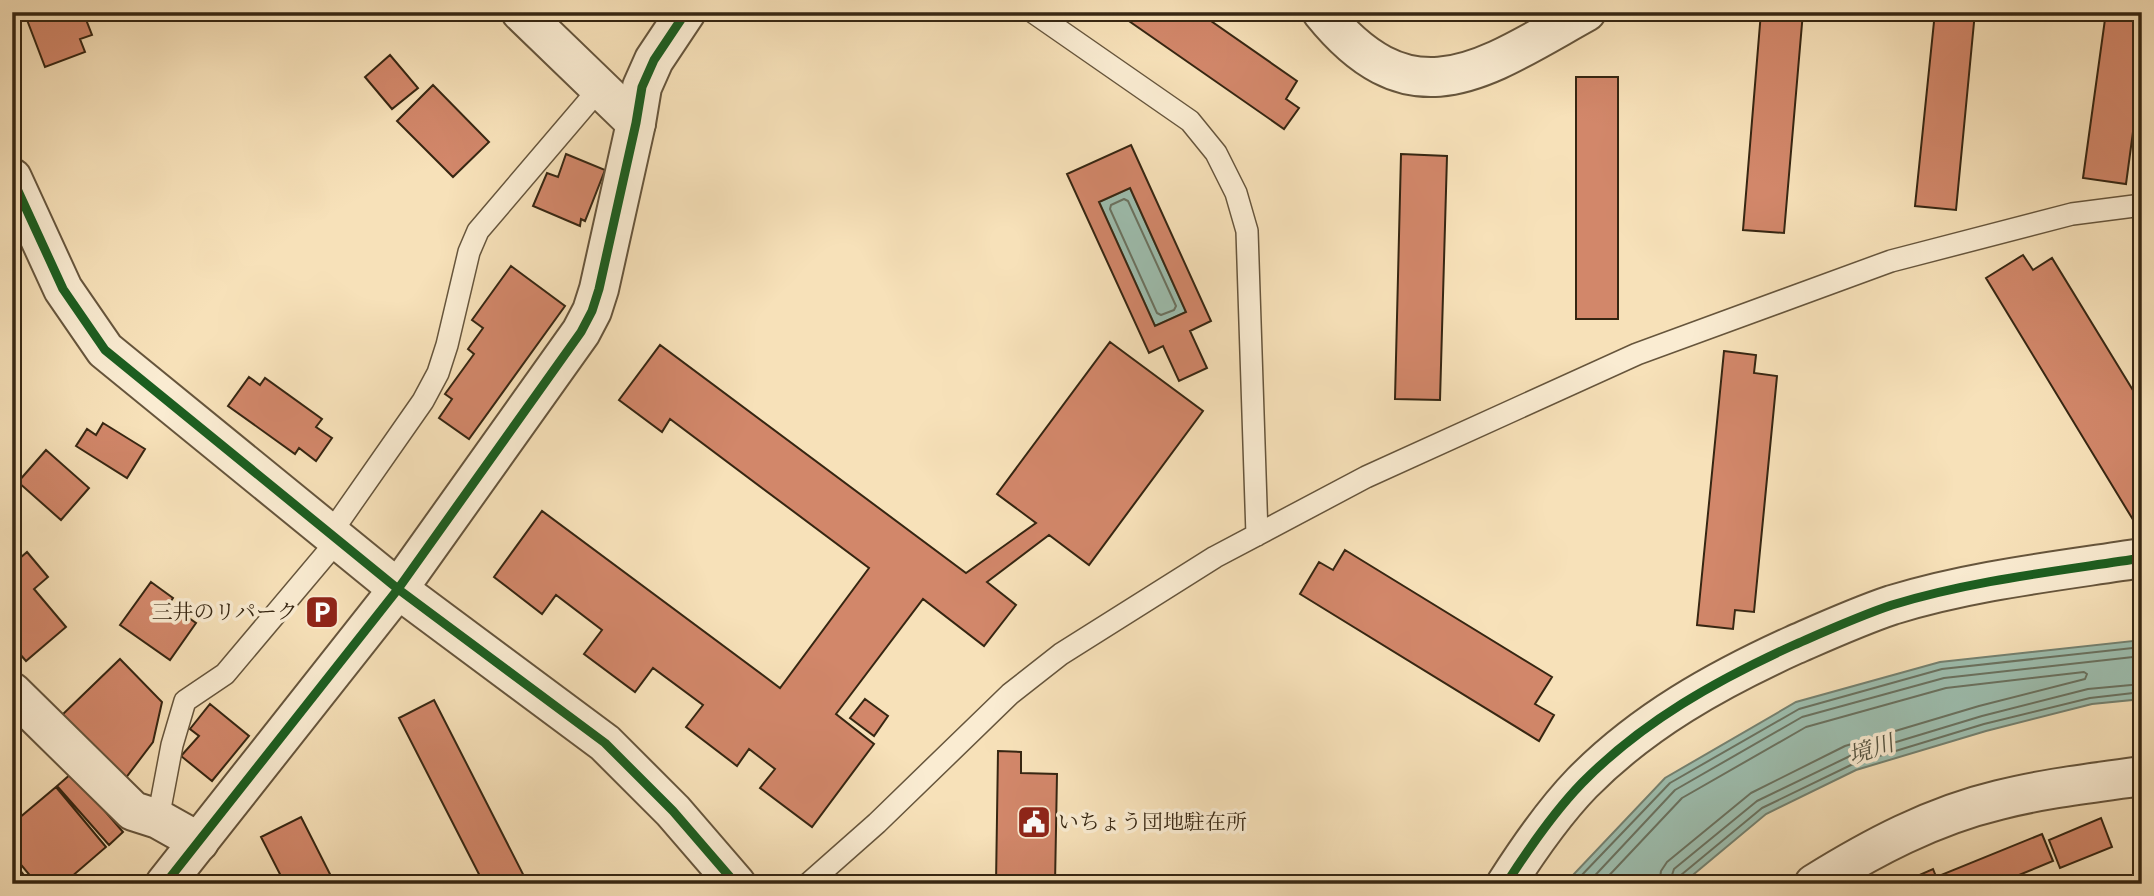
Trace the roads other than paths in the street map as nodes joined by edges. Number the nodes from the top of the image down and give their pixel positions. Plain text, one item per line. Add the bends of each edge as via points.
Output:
1 (521, 12) edge
2 (1033, 12) edge
3 (1322, 12) edge
4 (1586, 12) edge
5 (680, 15) edge
6 (599, 89) junction
7 (636, 123) junction
8 (12, 178) edge
9 (2142, 205) edge
10 (1257, 534) junction
11 (334, 538) junction
12 (2142, 558) edge
13 (398, 589) junction
14 (12, 692) edge
15 (2142, 776) edge
16 (158, 819) junction
17 (199, 842) junction
18 (164, 884) edge
19 (736, 884) edge
20 (808, 884) edge
21 (1506, 884) edge
22 (1814, 884) edge

1 - 6 street
2 - 10 lane via 1190,121 1216,153 1236,193 1247,231
3 - 4 street via 1358,51 1397,71 1430,77 1480,69
5 - 7 street via 642,87
6 - 7 street
6 - 11 lane via 478,231 438,373
7 - 13 street via 592,311
8 - 11 street via 63,289 105,350
9 - 10 lane via 2072,214 1891,261 1637,354 1366,477
10 - 20 lane via 1060,654 1010,694
11 - 13 street
11 - 16 lane via 225,674 184,701
12 - 21 street via 1961,588 1892,605 1745,667 1668,711 1583,782 1541,831
13 - 17 street
13 - 19 street via 605,743 673,811
14 - 16 street via 133,811
15 - 22 street via 2042,790 1984,804 1868,850
16 - 17 street
17 - 18 street

